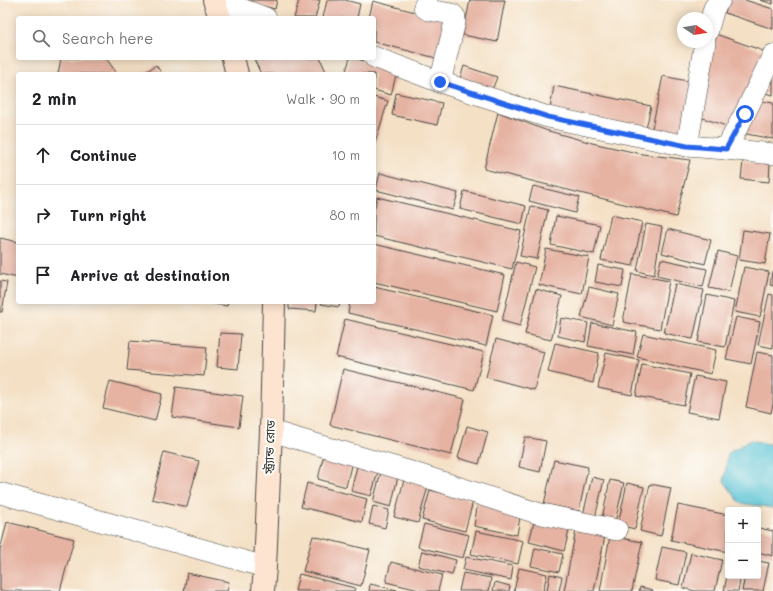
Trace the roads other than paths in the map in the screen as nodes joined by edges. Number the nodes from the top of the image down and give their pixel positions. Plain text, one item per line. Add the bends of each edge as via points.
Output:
1 (216, 0) edge
2 (427, 0) edge
3 (720, 0) edge
4 (713, 12) edge
5 (220, 16) edge
6 (260, 16) edge
7 (704, 48) edge
8 (773, 55) edge
9 (376, 58) edge
10 (234, 60) edge
11 (237, 72) edge
12 (440, 82) junction
13 (687, 146) junction
14 (726, 149) junction
15 (773, 154) edge
16 (274, 304) edge
17 (271, 431) junction
18 (0, 493) edge
19 (617, 530) dead end
20 (265, 567) junction
21 (263, 591) edge

1 - 5 main road
1 - 6 street
2 - 12 street via 424,7 428,10 452,14 455,17
3 - 4 street
7 - 13 street
8 - 14 street
9 - 12 street
10 - 11 main road
12 - 13 street via 548,117
13 - 14 street
14 - 15 street
16 - 17 main road, স্ট্র্যান্ড রোড
17 - 19 street via 408,471 537,513
17 - 20 main road, স্ট্র্যান্ড রোড
18 - 20 street
20 - 21 main road, স্ট্র্যান্ড রোড

